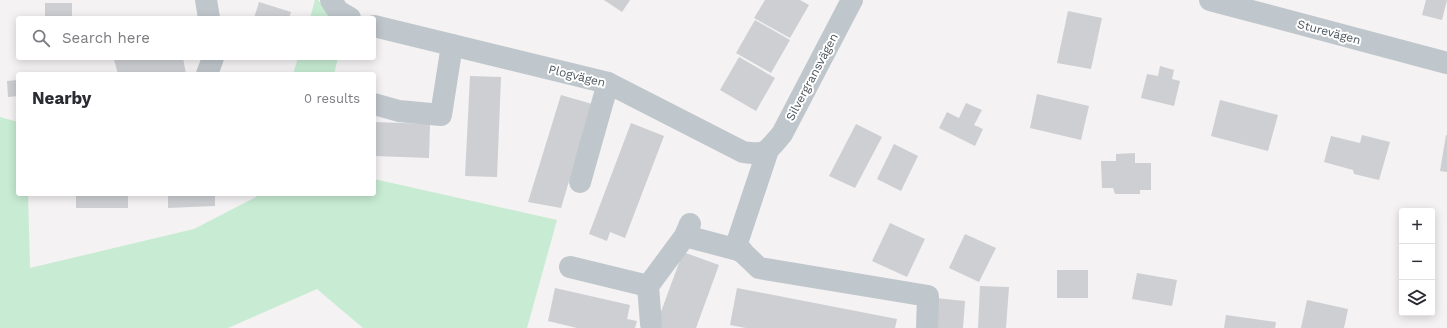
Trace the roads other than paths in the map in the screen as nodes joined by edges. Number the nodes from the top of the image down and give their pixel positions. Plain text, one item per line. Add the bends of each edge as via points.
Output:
1 (206, 0) edge
2 (852, 0) edge
3 (1210, 0) edge
4 (209, 16) edge
5 (376, 26) edge
6 (452, 45) junction
7 (212, 60) edge
8 (1447, 63) edge
9 (208, 72) edge
10 (608, 83) junction
11 (376, 105) edge
12 (768, 150) junction
13 (580, 182) dead end
14 (742, 251) junction
15 (570, 267) dead end
16 (648, 286) junction
17 (651, 324) dead end
18 (927, 328) edge

1 - 4 street
2 - 12 street, Silvergransvägen via 782,134
3 - 8 street, Sturevägen
5 - 6 street, Plogvägen
6 - 10 street, Plogvägen
6 - 11 street via 441,115 399,111
7 - 9 street
10 - 12 street, Plogvägen via 743,152 758,154
10 - 13 street
12 - 14 street via 736,246
14 - 16 street via 688,230
14 - 18 street via 759,268 928,296
15 - 16 street
16 - 17 street

